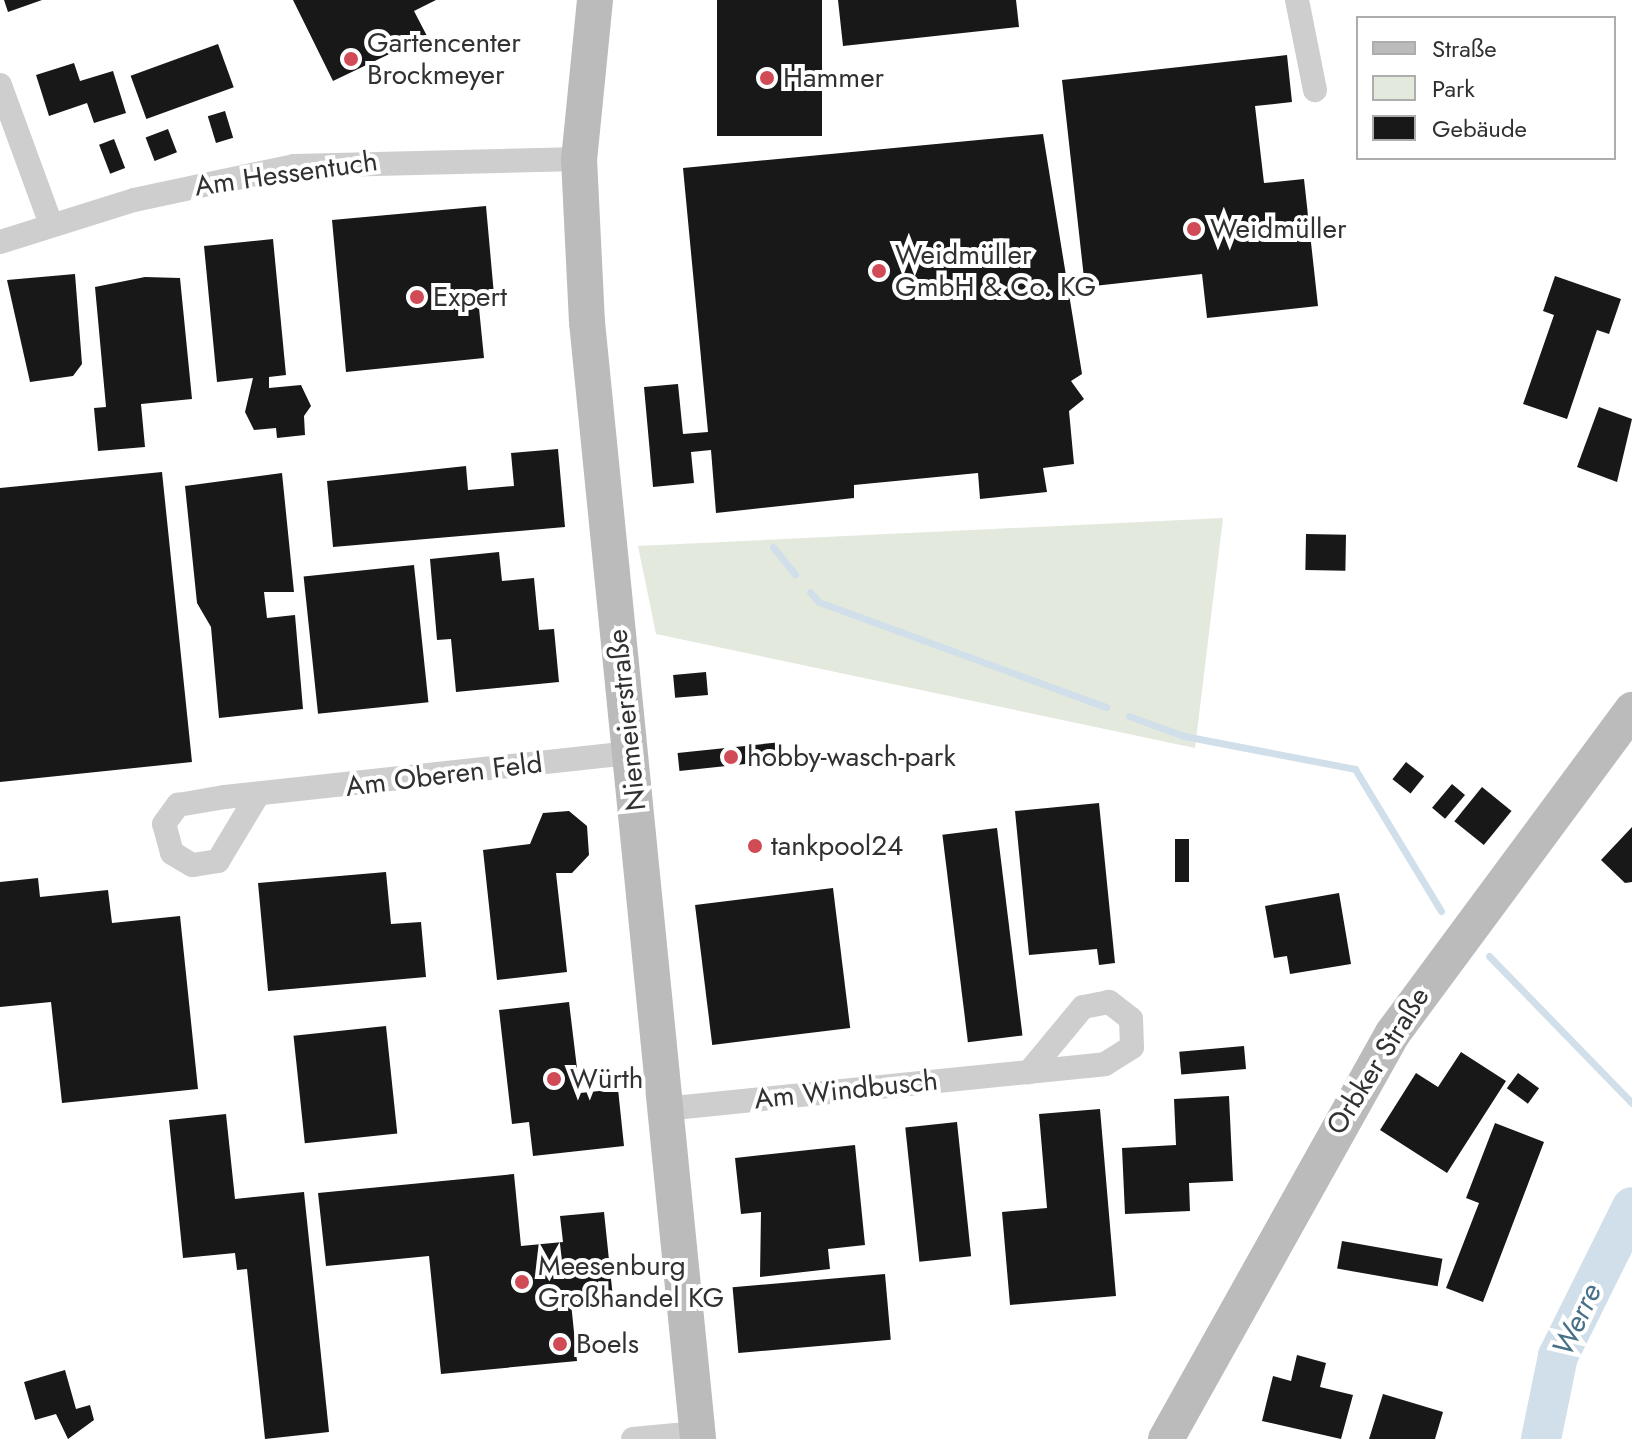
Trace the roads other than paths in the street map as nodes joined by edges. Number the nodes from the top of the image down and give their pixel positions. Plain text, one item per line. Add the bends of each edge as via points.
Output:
1 (595, 0) edge
2 (1297, 0) edge
3 (0, 85) edge
4 (1315, 90) dead end
5 (579, 159) junction
6 (51, 224) junction
7 (0, 242) edge
8 (1632, 710) edge
9 (631, 753) junction
10 (257, 796) dead end
11 (1029, 1072) dead end
12 (664, 1109) junction
13 (697, 1436) edge
14 (633, 1439) edge
15 (1166, 1439) edge

1 - 5 street, Niemeierstraße
2 - 4 street
3 - 6 street
5 - 6 street, Am Hessentuch via 294,166 193,184
5 - 9 street, Niemeierstraße via 588,336
6 - 7 street, Am Hessentuch
8 - 15 street, Orbker Straße via 1393,1033
9 - 10 street, Am Oberen Feld
9 - 12 street, Niemeierstraße
11 - 12 street, Am Windbusch
12 - 13 street, Niemeierstraße
13 - 14 street

